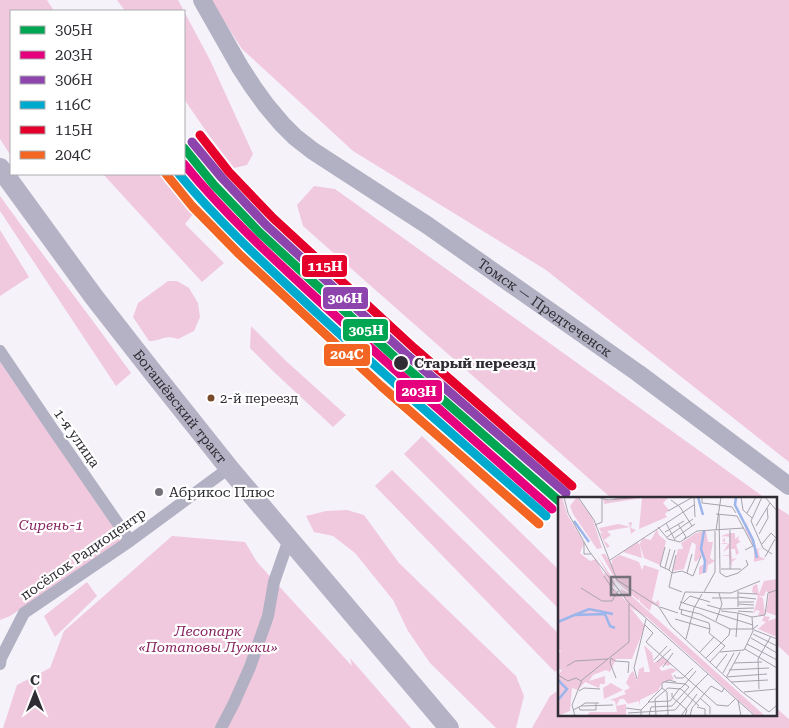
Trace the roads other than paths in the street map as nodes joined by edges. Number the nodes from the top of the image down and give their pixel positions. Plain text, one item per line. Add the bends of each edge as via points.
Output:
1 (202, 0) edge
2 (0, 168) edge
3 (0, 351) edge
4 (229, 468) junction
5 (789, 486) edge
6 (289, 539) junction
7 (130, 541) junction
8 (0, 664) edge
9 (220, 728) edge
10 (449, 728) edge

1 - 5 main road, Томск — Предтеченск via 253,87 295,137 638,372
2 - 4 main road, Богашёвский тракт via 94,297
3 - 7 street, 1-я улица
4 - 6 main road, Богашёвский тракт
4 - 7 street, посёлок Радиоцентр
6 - 9 street via 253,659
6 - 10 main road, Богашёвский тракт
7 - 8 street, посёлок Радиоцентр via 24,613

